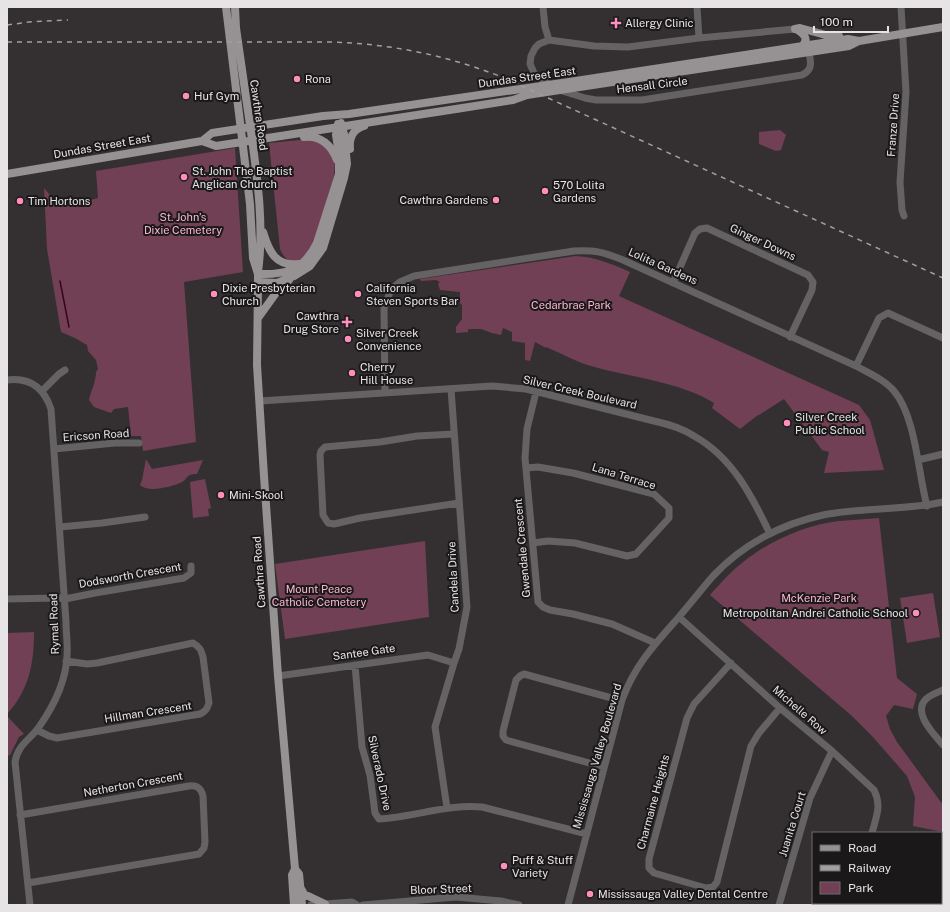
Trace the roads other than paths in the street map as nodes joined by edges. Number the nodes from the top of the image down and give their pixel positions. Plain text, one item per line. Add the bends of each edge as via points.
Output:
1 (226, 7) edge
2 (235, 7) edge
3 (543, 7) edge
4 (697, 7) edge
5 (901, 7) edge
6 (943, 27) edge
7 (795, 29) junction
8 (903, 34) junction
9 (699, 38) junction
10 (848, 39) junction
11 (548, 40) junction
12 (859, 41) junction
13 (802, 46) junction
14 (809, 52) junction
15 (339, 115) junction
16 (386, 120) junction
17 (340, 127) junction
18 (281, 136) junction
19 (202, 141) junction
20 (343, 166) junction
21 (7, 174) edge
22 (904, 216) dead end
23 (260, 221) junction
24 (302, 264) junction
25 (294, 276) junction
26 (258, 278) junction
27 (673, 282) junction
28 (258, 318) junction
29 (790, 336) junction
30 (943, 338) edge
31 (856, 366) junction
32 (65, 370) dead end
33 (7, 380) edge
34 (451, 389) junction
35 (42, 391) junction
36 (536, 392) junction
37 (385, 393) junction
38 (260, 402) junction
39 (454, 434) junction
40 (139, 443) dead end
41 (54, 449) junction
42 (943, 454) edge
43 (918, 460) junction
44 (526, 468) junction
45 (943, 502) edge
46 (459, 503) junction
47 (927, 506) junction
48 (145, 517) dead end
49 (60, 527) junction
50 (770, 534) junction
51 (533, 543) junction
52 (191, 566) dead end
53 (7, 598) edge
54 (65, 599) junction
55 (679, 617) junction
56 (655, 644) junction
57 (66, 661) junction
58 (454, 663) junction
59 (731, 663) junction
60 (355, 665) junction
61 (278, 676) junction
62 (943, 690) edge
63 (622, 700) junction
64 (780, 708) junction
65 (37, 730) junction
66 (943, 744) edge
67 (832, 751) junction
68 (11, 761) edge
69 (604, 767) junction
70 (447, 808) junction
71 (20, 815) junction
72 (872, 832) edge
73 (587, 834) junction
74 (295, 869) junction
75 (28, 883) junction
76 (300, 887) junction
77 (480, 902) edge
78 (325, 904) junction
79 (30, 905) edge
80 (294, 905) edge
81 (302, 905) edge
82 (311, 905) edge
83 (357, 905) edge
84 (363, 905) edge
85 (519, 905) edge
86 (568, 905) edge
87 (779, 905) edge

1 - 26 main road, Cawthra Road via 250,204 253,258
2 - 23 main road, Cawthra Road
3 - 11 street
4 - 9 street
5 - 8 street, Franze Drive
6 - 8 main road, Dundas Street East
7 - 9 street
7 - 10 main road via 800,28 832,37 844,36
7 - 13 main road via 805,35 806,40
8 - 12 main road, Dundas Street East
8 - 22 street, Franze Drive via 906,92 900,182
9 - 11 street via 628,47
10 - 12 main road, Dundas Street East
10 - 13 main road, Dundas Street East
11 - 14 street, Hensall Circle via 537,46 532,53 530,64 535,75 556,89 596,100 642,100 802,75 810,69
12 - 14 main road, Dundas Street East via 849,46
13 - 15 main road, Dundas Street East
14 - 16 main road, Dundas Street East via 527,95 513,100
15 - 17 main road
15 - 19 main road, Dundas Street East via 212,133
16 - 17 main road, Dundas Street East
16 - 20 main road via 362,126 355,131 350,142 351,160
17 - 18 main road, Dundas Street East
17 - 20 main road via 336,135
18 - 19 main road, Dundas Street East via 216,146
18 - 20 main road via 287,139 310,136 320,139 330,146
19 - 21 main road, Dundas Street East
20 - 24 main road via 317,243
20 - 25 main road via 344,178 323,248 310,266
23 - 24 main road via 268,248 278,260 290,265
23 - 26 main road, Cawthra Road via 261,258
24 - 26 main road via 291,271
25 - 26 main road via 277,283
25 - 28 main road via 281,286
26 - 28 main road, Cawthra Road
27 - 29 street, Lolita Gardens
27 - 29 street, Ginger Downs via 695,233 707,228 794,268 808,275 813,282 812,290
27 - 37 street, Lolita Gardens via 594,250 414,276 394,287 384,308
28 - 38 main road, Cawthra Road via 257,365
29 - 31 street, Lolita Gardens
30 - 31 street via 888,313 879,318
31 - 43 street, Lolita Gardens via 880,379 894,391 902,403 909,419
32 - 35 street
33 - 35 street via 27,382
34 - 36 street, Silver Creek Boulevard via 492,386
34 - 37 street, Silver Creek Boulevard
34 - 39 street, Candela Drive
35 - 41 street, Rymal Road via 51,409
36 - 44 street, Gwendale Crescent via 527,429
36 - 50 street, Silver Creek Boulevard via 654,420 694,436 718,453 736,474
37 - 38 street, Silver Creek Boulevard
38 - 61 main road, Cawthra Road
39 - 46 street, Candela Drive
39 - 46 street via 325,447 320,455 323,515 328,523 334,524
40 - 41 street, Ericson Road
41 - 49 street, Rymal Road
42 - 43 street
43 - 47 street, Lolita Gardens
44 - 51 street, Gwendale Crescent
44 - 51 street, Lana Terrace via 538,467 573,473 654,494 669,508 669,518 636,554 627,556 575,543
45 - 47 street, Mississauga Valley Boulevard
46 - 58 street, Candela Drive via 467,607
47 - 50 street, Mississauga Valley Boulevard via 833,513 791,524
48 - 49 street
49 - 54 street, Rymal Road
50 - 55 street, Mississauga Valley Boulevard via 734,557
51 - 56 street, Gwendale Crescent via 538,602 543,607 612,624
52 - 54 street, Dodsworth Crescent via 191,573 184,578
53 - 54 street
54 - 57 street, Rymal Road
55 - 56 street, Mississauga Valley Boulevard
55 - 59 street, Michelle Row
56 - 63 street, Mississauga Valley Boulevard via 634,673
57 - 65 street, Rymal Road via 56,699
57 - 65 street, Hillman Crescent via 97,663 193,643 201,650 203,657 208,708 200,714 57,738
58 - 60 street, Santee Gate via 428,655
58 - 70 street, Candela Drive via 435,727
59 - 64 street, Michelle Row
59 - 64 street, Charmaine Heights via 694,704 687,718 649,859 649,868 654,873 706,888 713,887 717,882 751,746
60 - 61 street, Santee Gate
60 - 70 street, Silverado Drive via 362,747 370,776 375,813 379,818 386,818
61 - 74 main road, Cawthra Road
62 - 66 street via 926,699 922,713 924,720
63 - 69 street, Mississauga Valley Boulevard
63 - 69 street via 524,674 516,680 503,731 506,740
64 - 67 street, Michelle Row
65 - 68 street, Rymal Road via 24,742
67 - 72 street, Michelle Row via 874,790 878,799 878,809
67 - 87 street, Juanita Court via 810,798
68 - 71 street, Rymal Road
69 - 73 street, Mississauga Valley Boulevard
70 - 73 street, Silverado Drive via 482,808
71 - 75 street, Rymal Road
71 - 75 street, Netherton Crescent via 194,785 201,790 202,796 205,842 204,848 198,854
73 - 86 street, Mississauga Valley Boulevard
74 - 76 main road, Cawthra Road via 299,874
74 - 80 main road, Cawthra Road via 292,875
75 - 79 street, Rymal Road
76 - 78 main road via 304,894
76 - 81 main road, Cawthra Road
77 - 84 street, Bloor Street via 456,897
77 - 85 street, Bloor Street
78 - 82 street
78 - 83 street via 352,902

